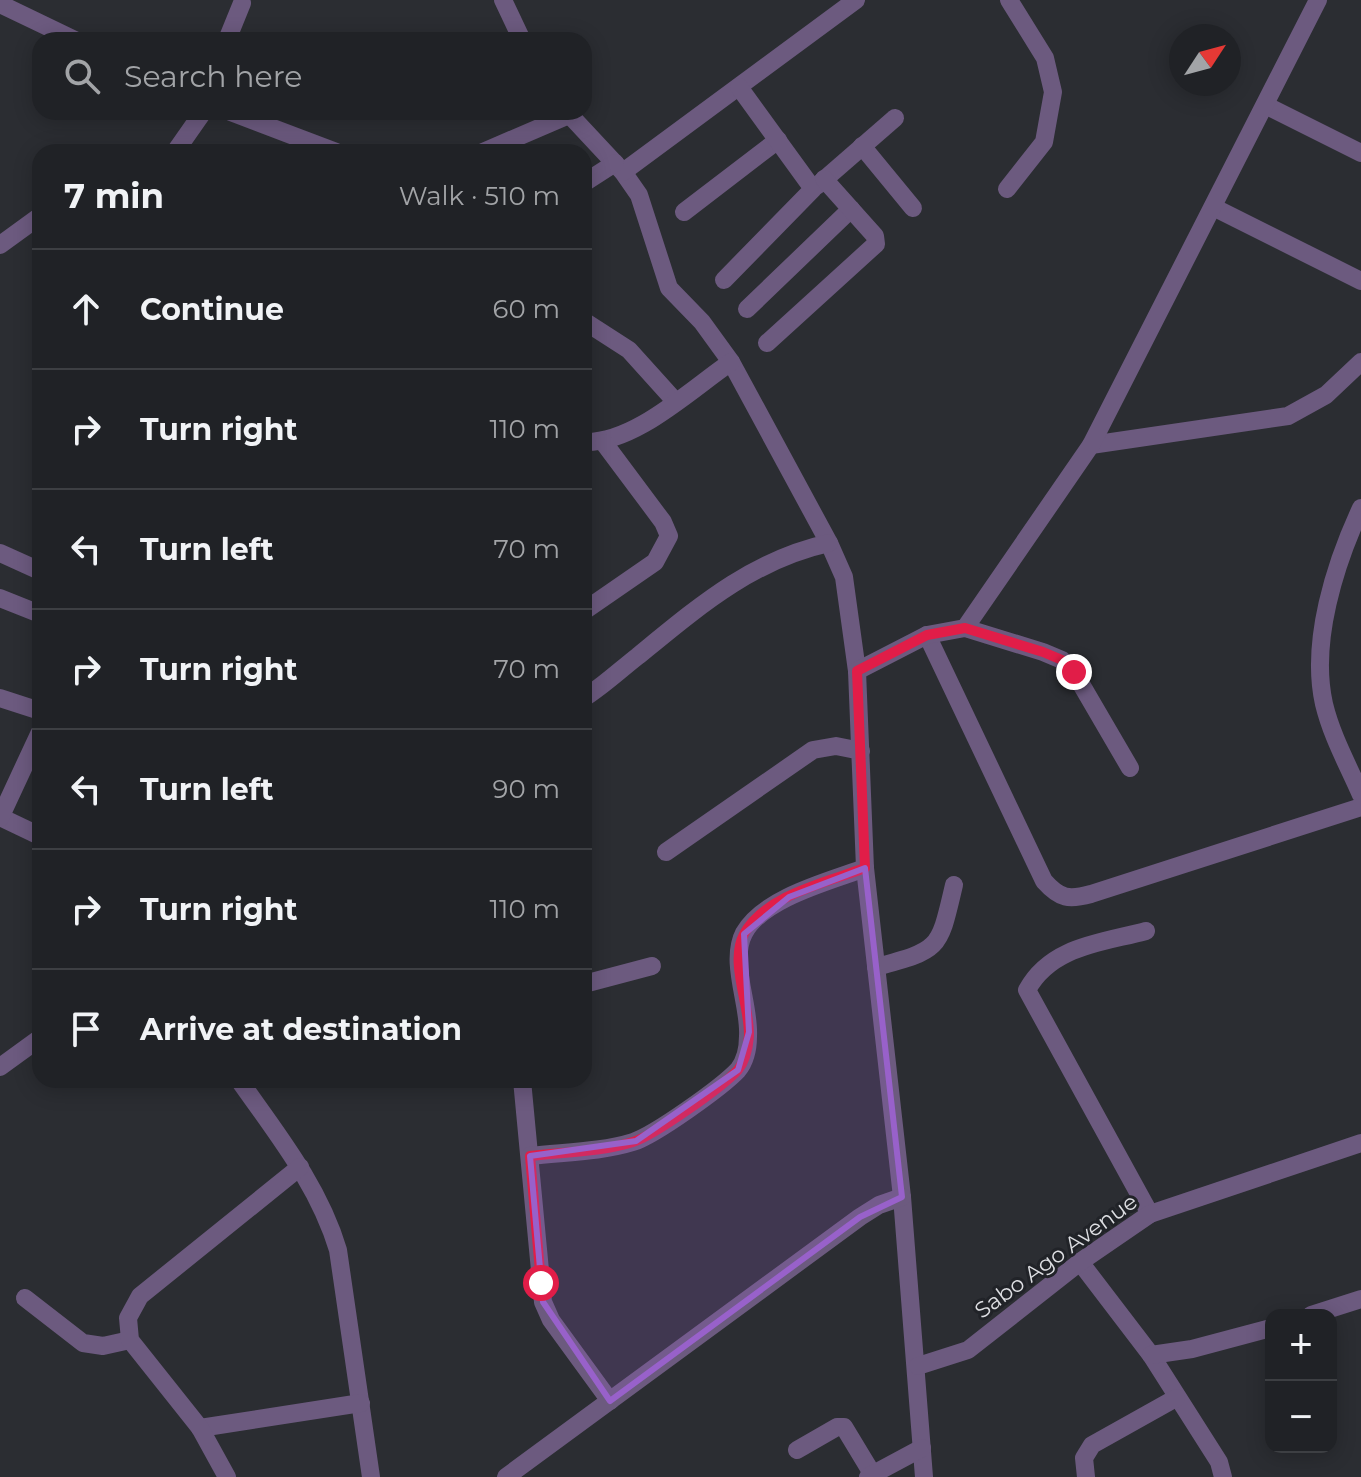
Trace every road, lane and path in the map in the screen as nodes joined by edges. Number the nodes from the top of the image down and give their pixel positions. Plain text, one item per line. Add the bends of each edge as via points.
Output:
1 (503, 0) edge
2 (856, 0) edge
3 (1318, 0) edge
4 (242, 3) dead end
5 (0, 4) edge
6 (1018, 4) edge
7 (58, 32) edge
8 (230, 32) edge
9 (518, 32) edge
10 (739, 87) junction
11 (1265, 105) junction
12 (895, 118) dead end
13 (197, 120) edge
14 (252, 120) edge
15 (553, 120) edge
16 (574, 120) edge
17 (778, 140) junction
18 (181, 144) edge
19 (315, 144) edge
20 (500, 144) edge
21 (862, 146) junction
22 (1361, 153) edge
23 (619, 168) junction
24 (592, 180) edge
25 (819, 184) junction
26 (1007, 189) dead end
27 (1213, 207) junction
28 (913, 208) dead end
29 (851, 209) junction
30 (684, 212) dead end
31 (32, 222) edge
32 (0, 245) edge
33 (724, 280) dead end
34 (1361, 281) edge
35 (747, 309) dead end
36 (592, 326) edge
37 (767, 343) dead end
38 (731, 362) junction
39 (1361, 362) edge
40 (675, 401) junction
41 (592, 442) edge
42 (604, 443) junction
43 (1091, 445) junction
44 (1361, 508) edge
45 (829, 543) junction
46 (0, 553) edge
47 (32, 567) edge
48 (0, 598) edge
49 (592, 605) edge
50 (32, 611) edge
51 (965, 628) junction
52 (927, 635) junction
53 (857, 671) junction
54 (592, 692) edge
55 (0, 698) edge
56 (32, 708) edge
57 (32, 749) edge
58 (861, 751) junction
59 (1130, 768) dead end
60 (1361, 795) edge
61 (1361, 807) edge
62 (0, 818) edge
63 (32, 832) edge
64 (666, 852) dead end
65 (865, 868) junction
66 (954, 885) dead end
67 (1146, 931) dead end
68 (652, 966) dead end
69 (876, 967) junction
70 (592, 982) edge
71 (32, 1044) edge
72 (0, 1067) edge
73 (245, 1088) edge
74 (523, 1088) edge
75 (1361, 1143) edge
76 (530, 1156) junction
77 (300, 1167) junction
78 (902, 1197) junction
79 (1150, 1214) junction
80 (1080, 1262) junction
81 (25, 1298) dead end
82 (1361, 1299) edge
83 (1330, 1309) edge
84 (1265, 1330) edge
85 (130, 1340) junction
86 (1151, 1355) junction
87 (918, 1366) junction
88 (1176, 1398) junction
89 (610, 1401) junction
90 (361, 1403) junction
91 (200, 1428) junction
92 (922, 1448) junction
93 (797, 1450) dead end
94 (871, 1476) edge
95 (227, 1477) edge
96 (371, 1477) edge
97 (506, 1477) edge
98 (924, 1477) edge
99 (1086, 1477) edge
100 (1223, 1477) edge

1 - 9 street
2 - 10 street
3 - 11 street
4 - 8 street
5 - 7 street
6 - 26 street via 1045,58 1053,92 1044,142
10 - 17 street
10 - 23 street
11 - 22 street
11 - 27 street
12 - 21 street
13 - 18 street
14 - 19 street
15 - 20 street
16 - 23 street
17 - 25 street
17 - 30 street
21 - 25 street
21 - 28 street
23 - 24 street
23 - 38 street via 639,195 669,288
25 - 29 street
25 - 33 street
27 - 34 street
27 - 43 street
29 - 35 street
29 - 37 street via 876,244
31 - 32 street
36 - 40 street via 629,350
38 - 40 street
38 - 45 street
39 - 43 street via 1326,395 1288,416
40 - 42 street
41 - 42 street
42 - 49 street via 669,536 655,562
43 - 51 street
44 - 60 street via 1329,589 1322,647 1323,700
45 - 53 street via 844,577
45 - 54 street via 749,571
46 - 47 street
48 - 50 street
51 - 52 street
51 - 59 street via 1062,660
52 - 53 street
52 - 61 street via 1044,881 1057,896 1071,900
53 - 58 street
55 - 56 street
57 - 62 street
58 - 64 street via 836,746 813,750
58 - 65 street
62 - 63 street
65 - 69 street
65 - 76 street via 789,897 761,914 744,934 740,951 749,1032 747,1054 738,1070 636,1141
66 - 69 street via 936,944 919,956
67 - 79 street via 1059,954 1036,973 1027,990
68 - 70 street
69 - 78 street
71 - 72 street
73 - 77 street
74 - 76 street
75 - 79 street, Sabo Ago Avenue
76 - 89 street via 543,1302
77 - 85 street via 140,1296 128,1318
77 - 90 street via 328,1218 338,1250
78 - 87 street
78 - 89 street via 860,1217
79 - 80 street, Sabo Ago Avenue
80 - 86 street
80 - 87 street, Sabo Ago Avenue via 968,1350
81 - 85 street via 83,1343 103,1346
82 - 83 street
84 - 86 street
85 - 91 street
86 - 88 street
87 - 92 street
88 - 99 street via 1092,1445 1084,1458
88 - 100 street via 1219,1462
89 - 97 street
90 - 91 street
90 - 96 street
91 - 95 street
92 - 94 street
92 - 98 street
93 - 94 street via 844,1427

